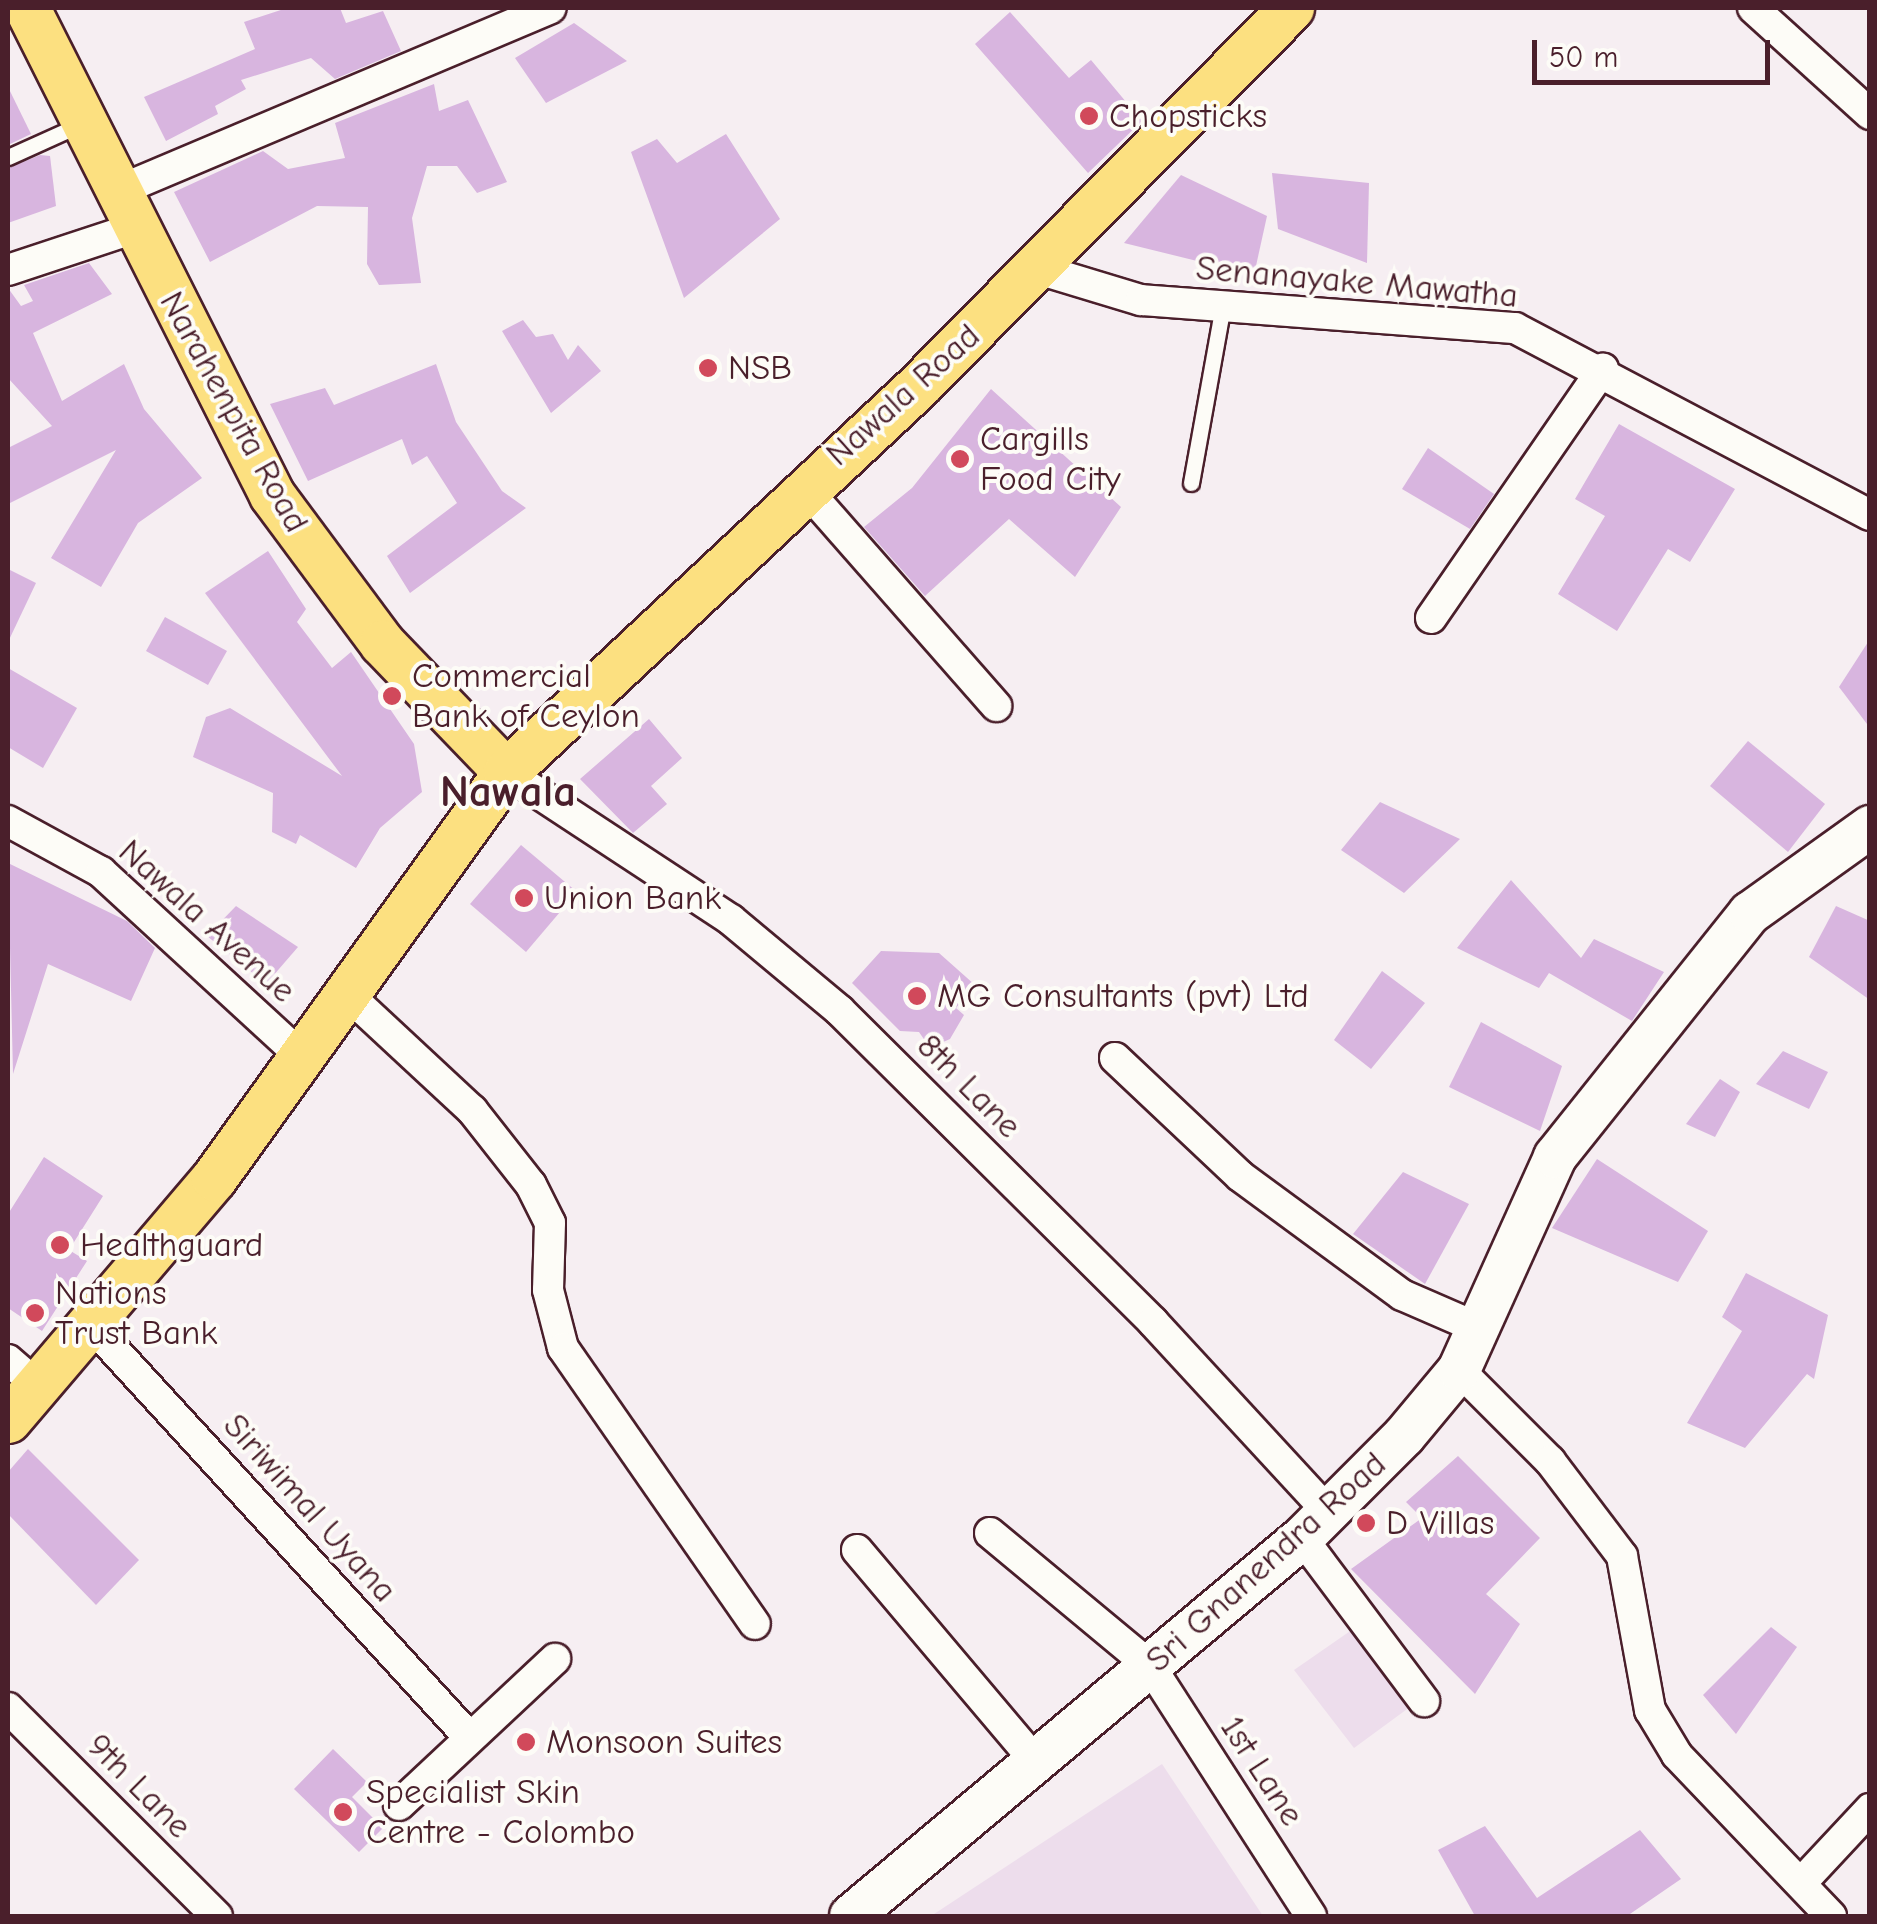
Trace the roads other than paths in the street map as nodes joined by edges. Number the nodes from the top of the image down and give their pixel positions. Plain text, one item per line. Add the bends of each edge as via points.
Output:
1 (28, 8) edge
2 (550, 8) edge
3 (1291, 8) edge
4 (1753, 8) edge
5 (1870, 114) edge
6 (81, 124) junction
7 (8, 157) edge
8 (123, 211) junction
9 (1038, 268) junction
10 (8, 270) edge
11 (1223, 306) junction
12 (1604, 369) junction
13 (1190, 483) dead end
14 (804, 486) junction
15 (1866, 505) edge
16 (1430, 618) dead end
17 (996, 706) dead end
18 (506, 772) junction
19 (8, 821) edge
20 (1870, 827) edge
21 (346, 994) junction
22 (300, 1055) junction
23 (1116, 1058) dead end
24 (94, 1328) junction
25 (1478, 1328) junction
26 (1459, 1370) junction
27 (23, 1373) edge
28 (8, 1420) edge
29 (1316, 1526) junction
30 (990, 1533) dead end
31 (857, 1550) dead end
32 (755, 1624) dead end
33 (555, 1659) dead end
34 (1150, 1666) junction
35 (1424, 1702) dead end
36 (8, 1708) edge
37 (470, 1738) junction
38 (1036, 1762) junction
39 (399, 1805) dead end
40 (1870, 1809) edge
41 (1802, 1882) junction
42 (217, 1916) edge
43 (851, 1916) edge
44 (1311, 1916) edge
45 (1831, 1916) edge

1 - 6 main road, Narahenpita Road
2 - 8 street
3 - 9 main road, Nawala Road
4 - 5 street
6 - 7 lane
6 - 8 main road, Narahenpita Road
8 - 10 street
8 - 18 main road, Narahenpita Road via 272,495 382,643
9 - 11 street, Senanayake Mawatha via 1141,300
9 - 14 main road, Nawala Road
11 - 12 street, Senanayake Mawatha via 1515,328
11 - 13 lane
12 - 15 street, Senanayake Mawatha
12 - 16 street
14 - 17 street
14 - 18 main road, Nawala Road
18 - 21 main road, Nawala Road
18 - 29 street, 8th Lane via 732,920 839,1010 1153,1322
19 - 22 street, Nawala Avenue via 101,872
20 - 25 street, Sri Gnanendra Road via 1750,913 1651,1034 1555,1157
21 - 22 main road, Nawala Road
21 - 32 street via 472,1110 531,1184 550,1223 548,1290 562,1348
22 - 24 main road, Nawala Road
23 - 25 street via 1240,1176 1402,1294
24 - 27 main road, Nawala Road
24 - 37 street, Siriwimal Uyana
25 - 26 street, Sri Gnanendra Road
26 - 29 street, Sri Gnanendra Road
26 - 41 street via 1550,1461 1622,1556 1650,1710 1677,1754
27 - 28 main road, Nawala Road
29 - 34 street, Sri Gnanendra Road
29 - 35 street, 8th Lane
30 - 34 street, 1st Lane
31 - 38 street
33 - 37 street
34 - 38 street, Sri Gnanendra Road
34 - 44 street, 1st Lane
36 - 42 street, 9th Lane
37 - 39 street
38 - 43 street, Sri Gnanendra Road
40 - 41 street
41 - 45 street

